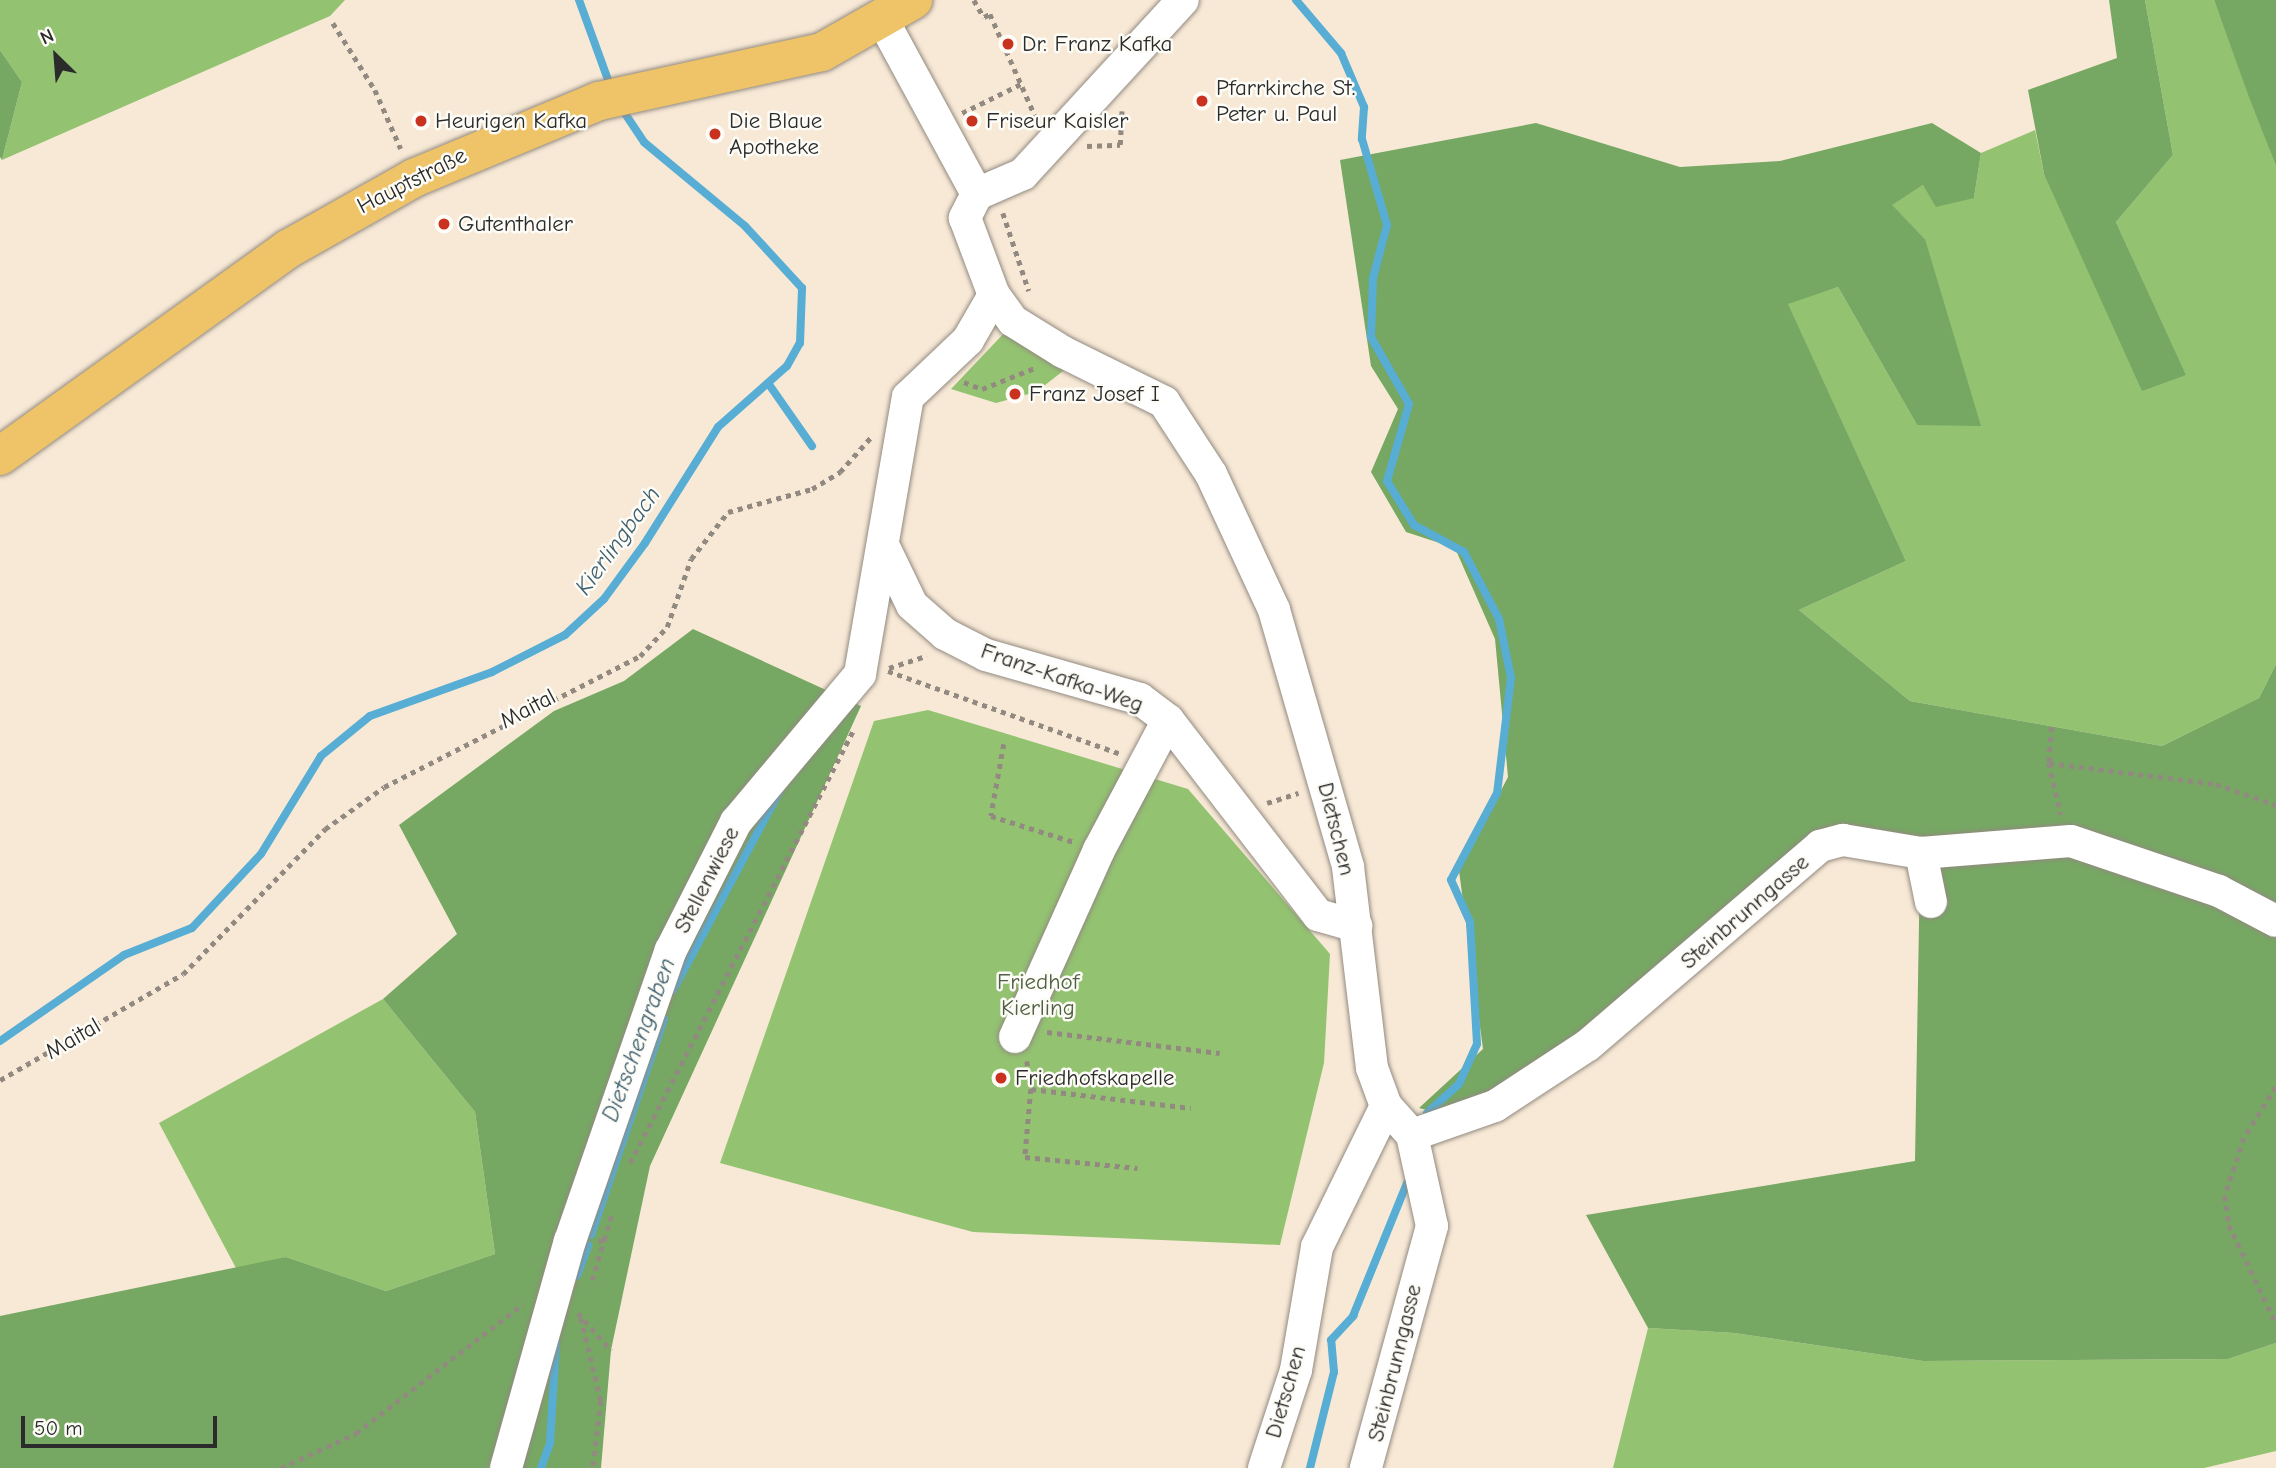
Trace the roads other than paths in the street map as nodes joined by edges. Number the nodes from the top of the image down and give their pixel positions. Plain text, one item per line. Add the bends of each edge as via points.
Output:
1 (1183, 0) edge
2 (897, 10) edge
3 (977, 194) junction
4 (994, 295) junction
5 (0, 456) edge
6 (884, 547) junction
7 (1168, 720) junction
8 (1921, 853) junction
9 (1931, 902) dead end
10 (2276, 920) edge
11 (1356, 926) junction
12 (1017, 1033) road end
13 (1386, 1107) junction
14 (1412, 1135) junction
15 (506, 1468) edge
16 (1264, 1468) edge
17 (1366, 1468) edge

1 - 3 street via 1023,174
2 - 3 street via 939,124
2 - 5 main road, Hauptstraße via 802,59 614,97 482,145 323,228
3 - 4 street, Dietschen via 965,218
4 - 6 street, Stellenwiese via 968,340 908,397
4 - 11 street, Dietschen via 1013,321 1063,352 1132,381 1177,417 1274,610 1324,782
6 - 7 street, Franz-Kafka-Weg via 912,605 945,634 986,655 1140,699
6 - 15 street, Stellenwiese via 860,674 736,822 671,950 570,1241
7 - 11 street, Franz-Kafka-Weg via 1318,915
7 - 12 street via 1099,850
8 - 9 street
8 - 10 street, Steinbrunngasse via 2071,841 2219,891
8 - 14 street, Steinbrunngasse via 1843,840 1820,846 1588,1045 1495,1106
11 - 13 street, Dietschen via 1372,1068
13 - 14 street
13 - 16 street, Dietschen via 1317,1247 1296,1370
14 - 17 street, Steinbrunngasse via 1432,1226

